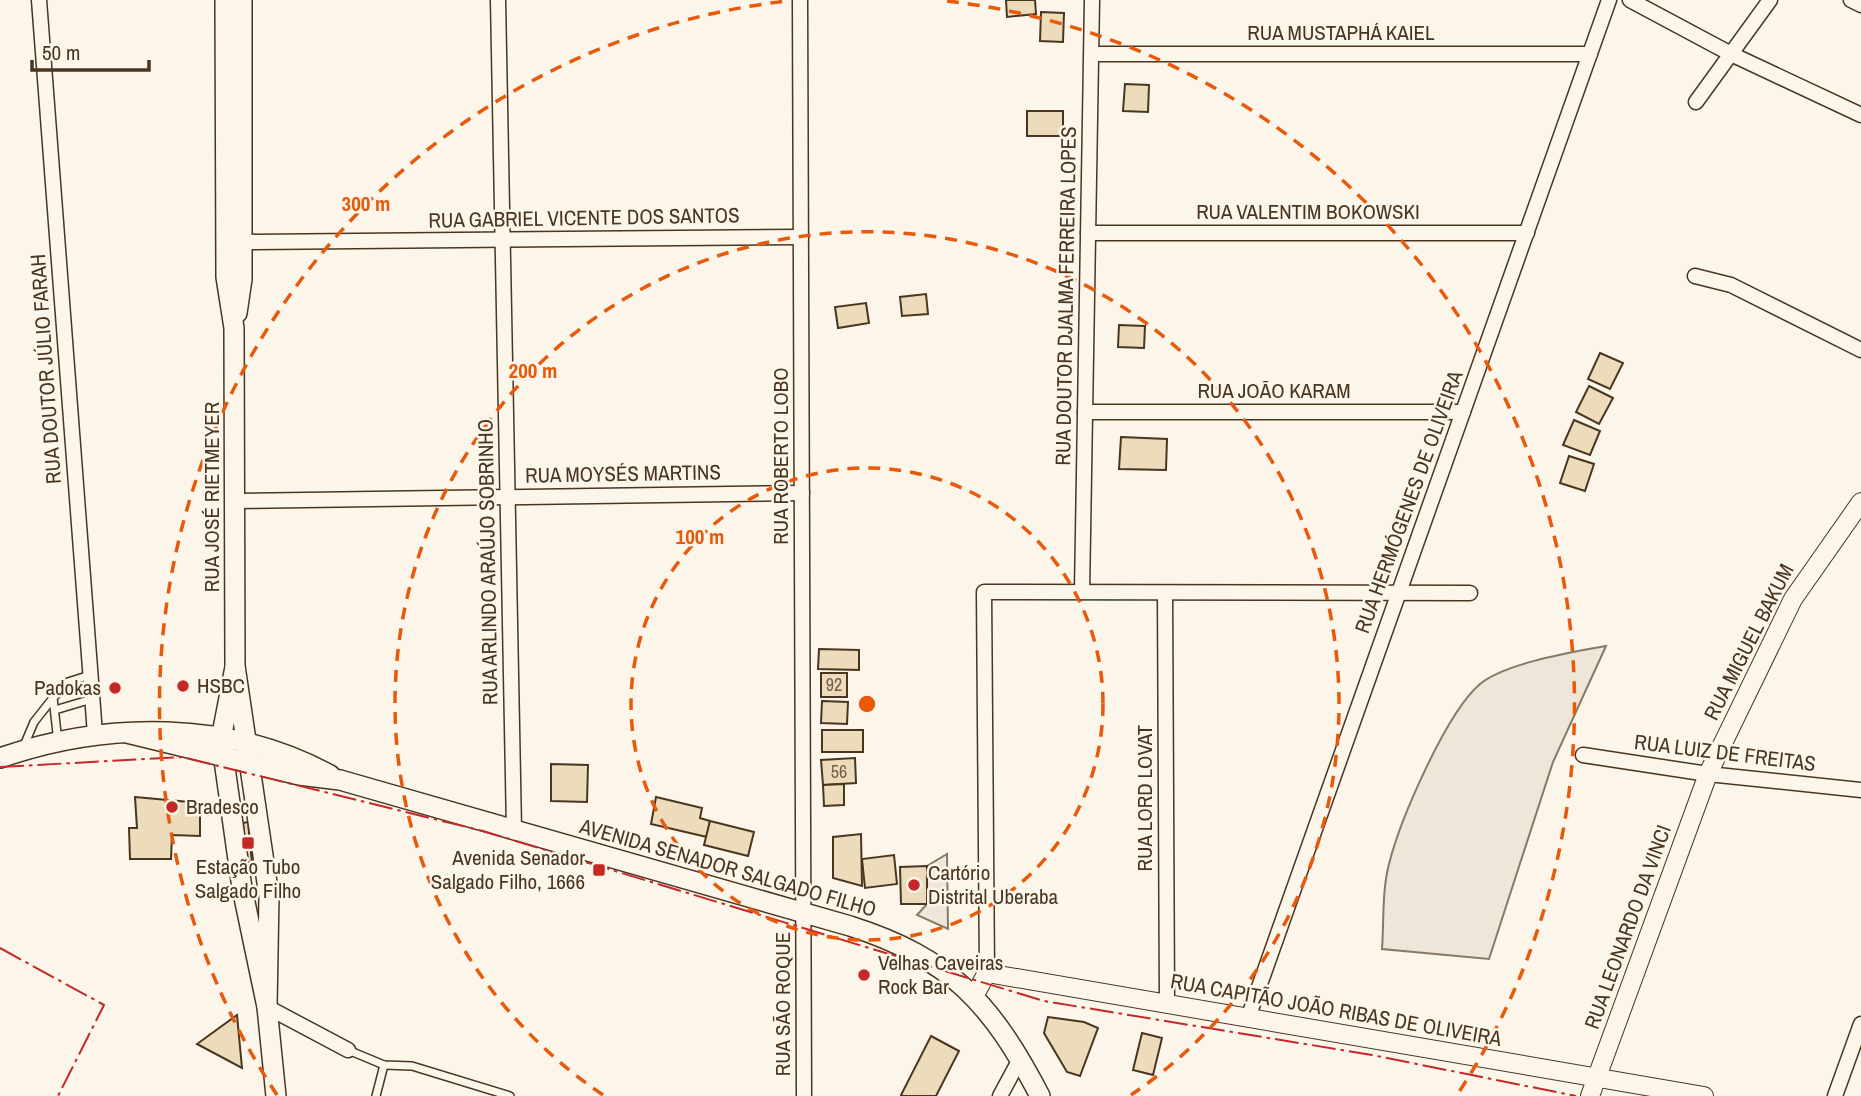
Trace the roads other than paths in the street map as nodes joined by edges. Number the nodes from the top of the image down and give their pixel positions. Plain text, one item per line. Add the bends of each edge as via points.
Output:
1 (39, 0) edge
2 (225, 0) edge
3 (242, 0) edge
4 (498, 0) edge
5 (800, 0) edge
6 (1093, 0) edge
7 (1609, 0) edge
8 (1630, 0) edge
9 (1770, 0) edge
10 (1851, 0) edge
11 (1861, 5) edge
12 (1091, 54) junction
13 (1590, 54) junction
14 (1731, 54) junction
15 (1696, 102) dead end
16 (1861, 115) edge
17 (1088, 233) junction
18 (1527, 233) junction
19 (801, 237) junction
20 (503, 240) junction
21 (242, 242) junction
22 (1695, 276) dead end
23 (234, 328) junction
24 (1861, 350) edge
25 (1085, 412) junction
26 (1463, 412) junction
27 (802, 493) junction
28 (508, 497) junction
29 (235, 501) junction
30 (1859, 508) edge
31 (1082, 592) junction
32 (1165, 593) junction
33 (1398, 593) junction
34 (1470, 593) dead end
35 (235, 666) junction
36 (91, 675) junction
37 (53, 698) junction
38 (93, 699) junction
39 (55, 710) junction
40 (95, 734) junction
41 (58, 742) junction
42 (222, 748) junction
43 (23, 750) junction
44 (249, 754) junction
45 (1583, 755) dead end
46 (0, 758) edge
47 (1708, 774) junction
48 (1861, 790) edge
49 (514, 830) junction
50 (804, 912) junction
51 (987, 973) junction
52 (974, 996) junction
53 (1167, 1004) junction
54 (267, 1007) junction
55 (1248, 1018) junction
56 (1861, 1024) edge
57 (348, 1050) joint
58 (1020, 1059) junction
59 (384, 1065) junction
60 (1597, 1078) junction
61 (276, 1096) edge
62 (376, 1096) edge
63 (510, 1096) edge
64 (804, 1096) edge
65 (1000, 1096) edge
66 (1040, 1096) edge
67 (1591, 1096) edge
68 (1704, 1096) edge
69 (1835, 1096) edge

1 - 36 street, RUA DOUTOR JÚLIO FARAH
2 - 23 main road, RUA JOSÉ RIETMEYER via 226,276
3 - 21 main road, RUA JOSÉ RIETMEYER
4 - 20 street, RUA ARLINDO ARAÚJO SOBRINHO
5 - 19 street, RUA ROBERTO LOBO
6 - 12 street, RUA DOUTOR DJALMA FERREIRA LOPES
7 - 13 street, RUA HERMÓGENES DE OLIVEIRA
8 - 14 street
9 - 14 street
10 - 11 street
12 - 13 street, RUA MUSTAPHÁ KAIEL
12 - 17 street, RUA DOUTOR DJALMA FERREIRA LOPES
13 - 18 street, RUA HERMÓGENES DE OLIVEIRA
14 - 15 street
14 - 16 street
17 - 18 street, RUA VALENTIM BOKOWSKI
17 - 25 street, RUA DOUTOR DJALMA FERREIRA LOPES
18 - 26 street, RUA HERMÓGENES DE OLIVEIRA
19 - 20 street, RUA GABRIEL VICENTE DOS SANTOS
19 - 27 street, RUA ROBERTO LOBO
20 - 21 street, RUA GABRIEL VICENTE DOS SANTOS
20 - 28 street, RUA ARLINDO ARAÚJO SOBRINHO
21 - 23 main road, RUA JOSÉ RIETMEYER
22 - 24 street via 1731,285
23 - 29 main road, RUA JOSÉ RIETMEYER
25 - 26 street, RUA JOÃO KARAM
25 - 31 street, RUA DOUTOR DJALMA FERREIRA LOPES
26 - 33 street, RUA HERMÓGENES DE OLIVEIRA
27 - 28 street, RUA MOYSÉS MARTINS
27 - 50 street, RUA ROBERTO LOBO
28 - 29 street, RUA MOYSÉS MARTINS
28 - 49 street, RUA ARLINDO ARAÚJO SOBRINHO
29 - 35 main road, RUA JOSÉ RIETMEYER
30 - 47 street, RUA MIGUEL BAKUM via 1793,599
31 - 32 street
31 - 51 street via 984,592
32 - 33 street
32 - 53 street, RUA LORD LOVAT
33 - 34 street
33 - 55 street, RUA HERMÓGENES DE OLIVEIRA
35 - 42 main road, RUA JOSÉ RIETMEYER
35 - 44 main road, RUA JOSÉ RIETMEYER
36 - 37 lane via 68,682
36 - 38 street, RUA DOUTOR JÚLIO FARAH
37 - 39 lane
37 - 43 lane via 34,722
38 - 39 lane
38 - 40 street, RUA DOUTOR JÚLIO FARAH
39 - 41 lane
40 - 41 main road, AVENIDA SENADOR SALGADO FILHO
40 - 42 main road, AVENIDA SENADOR SALGADO FILHO via 127,733
41 - 43 main road, AVENIDA SENADOR SALGADO FILHO
42 - 44 main road, AVENIDA SENADOR SALGADO FILHO
42 - 54 main road, RUA JOSÉ RIETMEYER
43 - 46 main road, AVENIDA SENADOR SALGADO FILHO
44 - 49 main road, AVENIDA SENADOR SALGADO FILHO
44 - 54 main road, RUA JOSÉ RIETMEYER via 269,896
45 - 47 street, RUA LUIZ DE FREITAS
47 - 48 street, RUA LUIZ DE FREITAS
47 - 60 street, RUA LEONARDO DA VINCI
49 - 50 main road, AVENIDA SENADOR SALGADO FILHO
50 - 52 main road, AVENIDA SENADOR SALGADO FILHO via 915,950
50 - 64 street, RUA SÃO ROQUE
51 - 52 street
51 - 53 street, RUA CAPITÃO JOÃO RIBAS DE OLIVEIRA
52 - 58 main road, AVENIDA SENADOR SALGADO FILHO
53 - 55 street, RUA CAPITÃO JOÃO RIBAS DE OLIVEIRA
54 - 57 street
54 - 61 main road
55 - 60 street, RUA CAPITÃO JOÃO RIBAS DE OLIVEIRA
56 - 69 street
57 - 59 lane
58 - 65 street
58 - 66 main road, AVENIDA SENADOR SALGADO FILHO
59 - 62 lane
59 - 63 lane via 412,1066
60 - 67 street, RUA LEONARDO DA VINCI
60 - 68 street, RUA CAPITÃO JOÃO RIBAS DE OLIVEIRA

